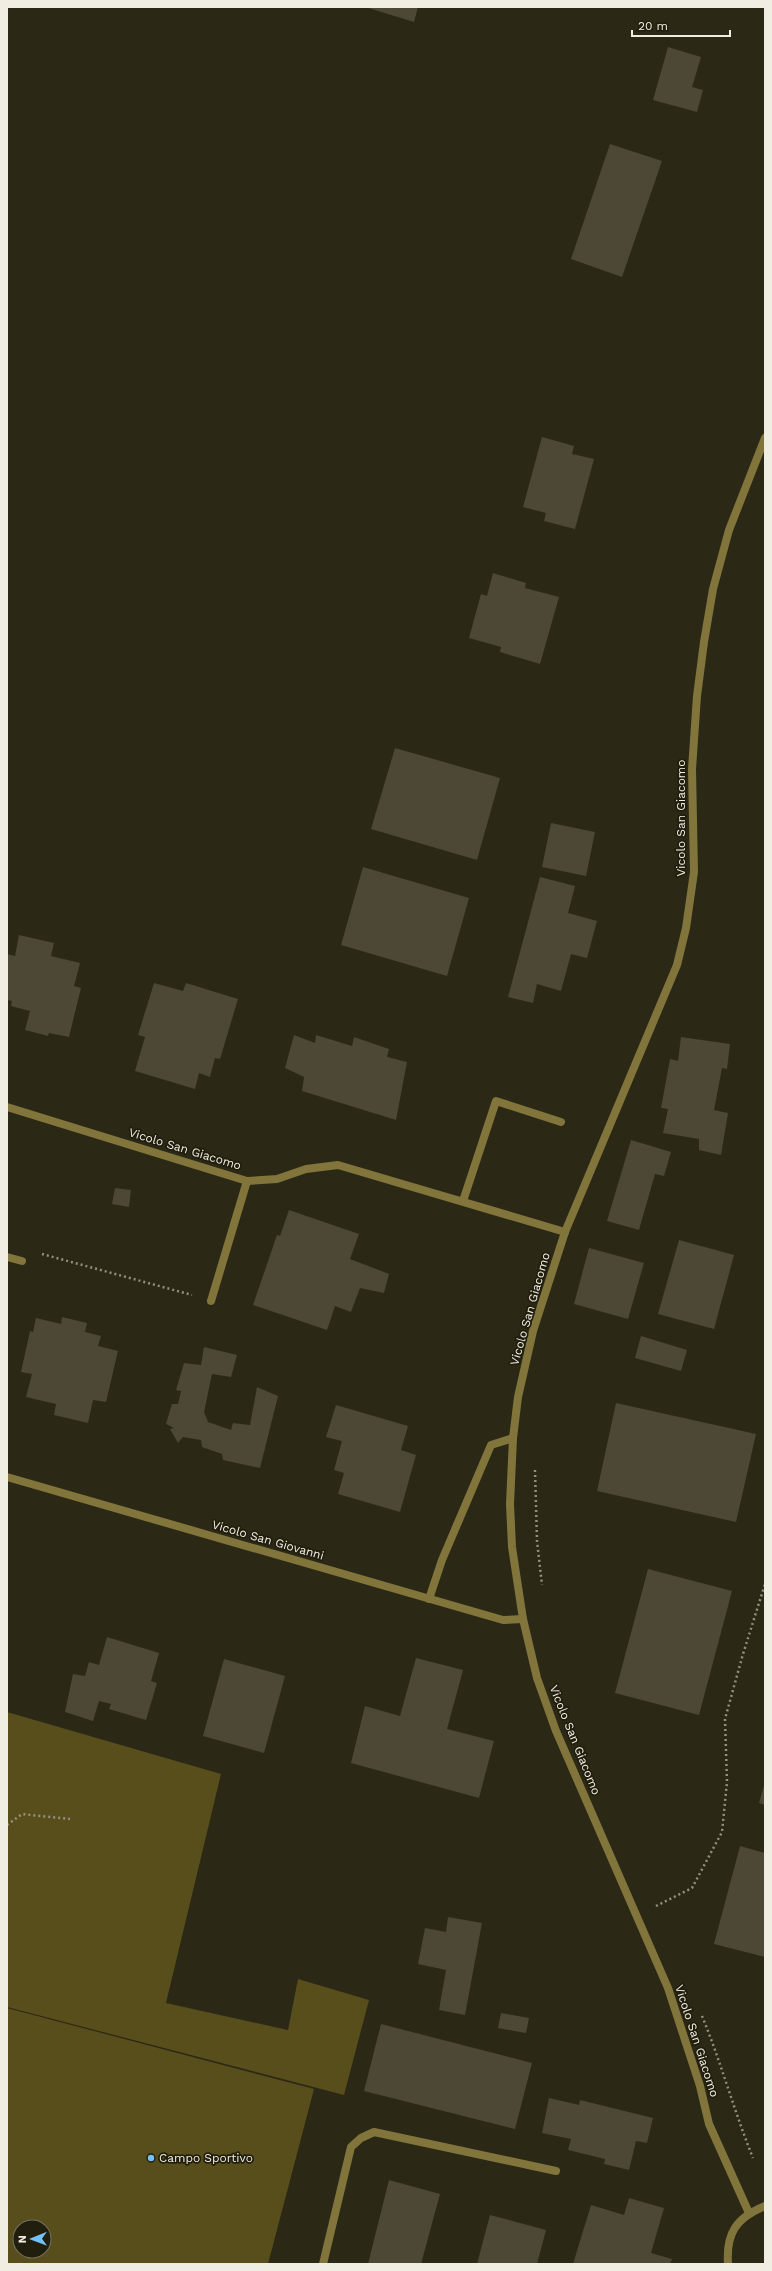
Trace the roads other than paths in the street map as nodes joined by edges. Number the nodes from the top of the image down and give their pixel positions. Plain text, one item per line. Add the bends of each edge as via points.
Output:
1 (765, 438) edge
2 (7, 1107) edge
3 (561, 1122) dead end
4 (247, 1181) junction
5 (463, 1201) junction
6 (566, 1232) junction
7 (7, 1257) edge
8 (22, 1261) road end
9 (211, 1301) road end
10 (512, 1438) junction
11 (7, 1477) edge
12 (429, 1599) junction
13 (523, 1619) junction
14 (556, 2172) dead end
15 (765, 2206) edge
16 (749, 2213) junction
17 (323, 2264) edge
18 (728, 2264) edge

1 - 6 street, Vicolo San Giacomo via 729,530 713,589 704,642 696,696 692,769 694,872 686,928 677,965
2 - 4 street, Vicolo San Giacomo
3 - 5 street via 496,1101
4 - 5 street, Vicolo San Giacomo via 277,1179 306,1169 338,1165
4 - 9 street
5 - 6 street, Vicolo San Giacomo
6 - 10 street, Vicolo San Giacomo via 533,1331 518,1397
7 - 8 street
10 - 12 street via 491,1445 442,1560
10 - 13 street, Vicolo San Giacomo via 512,1548
11 - 12 street, Vicolo San Giovanni
12 - 13 street, Vicolo San Giovanni via 503,1620
13 - 16 street, Vicolo San Giacomo via 537,1678 556,1730 668,1988 700,2086 709,2124
14 - 17 street via 374,2132 351,2147
15 - 16 street
16 - 18 street via 734,2227 727,2246

